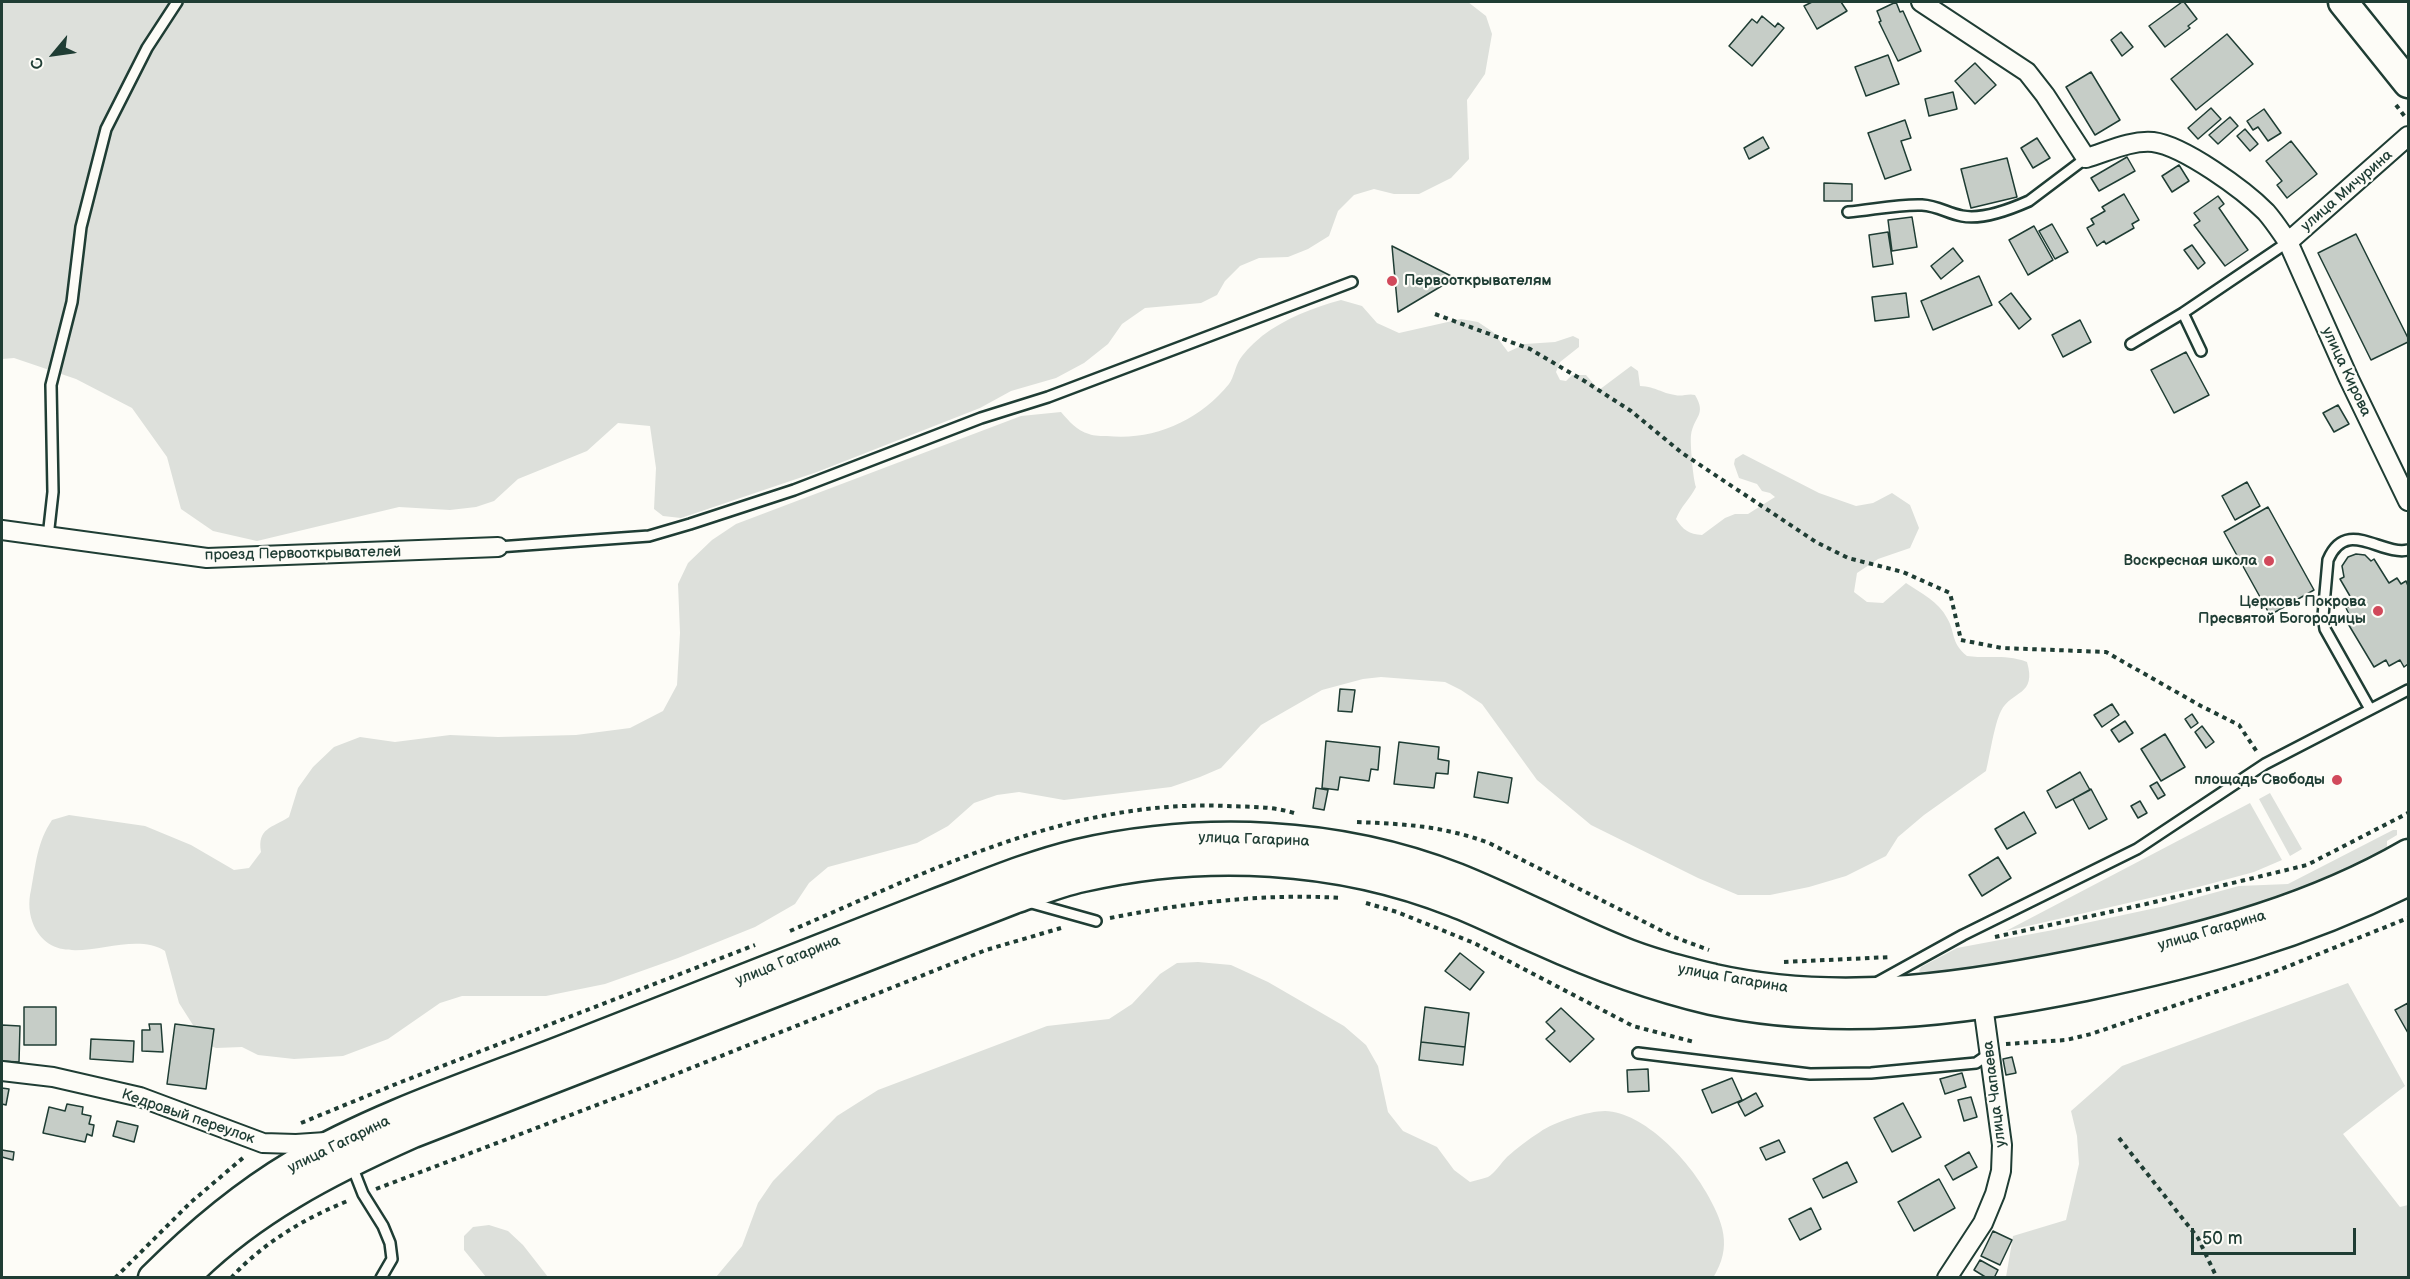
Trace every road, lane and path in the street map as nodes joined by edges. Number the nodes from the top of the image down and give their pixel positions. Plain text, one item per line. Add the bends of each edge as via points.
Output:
1 (177, 2) edge
2 (1921, 2) edge
3 (2343, 2) edge
4 (2403, 95) edge
5 (2409, 121) edge
6 (2409, 136) edge
7 (2086, 159) junction
8 (1848, 212) dead end
9 (2288, 242) junction
10 (1352, 282) dead end
11 (2183, 313) junction
12 (1436, 314) dead end
13 (2131, 344) dead end
14 (2202, 351) dead end
15 (2409, 501) edge
16 (2, 530) edge
17 (48, 537) junction
18 (498, 547) joint
19 (2409, 550) edge
20 (2409, 690) edge
21 (2370, 709) junction
22 (2265, 764) junction
23 (2409, 813) edge
24 (1299, 815) dead end
25 (1356, 822) dead end
26 (2409, 854) edge
27 (2409, 881) edge
28 (1014, 898) junction
29 (1349, 899) dead end
30 (1358, 901) dead end
31 (2409, 918) edge
32 (1096, 921) junction
33 (788, 933) dead end
34 (1994, 938) dead end
35 (766, 941) dead end
36 (1719, 952) dead end
37 (1898, 955) dead end
38 (1777, 962) dead end
39 (1857, 993) junction
40 (1983, 1005) junction
41 (1697, 1043) dead end
42 (1990, 1049) junction
43 (1638, 1053) dead end
44 (2, 1071) edge
45 (298, 1124) dead end
46 (2119, 1138) dead end
47 (263, 1143) junction
48 (345, 1151) junction
49 (363, 1194) junction
50 (115, 1278) edge
51 (153, 1278) edge
52 (184, 1278) edge
53 (231, 1278) edge
54 (381, 1278) edge
55 (1947, 1278) edge
56 (2217, 1278) edge

1 - 17 lane via 147,48 106,129 81,227 72,302 51,385 53,492
2 - 7 street via 2026,72
3 - 4 main road
4 - 5 path
6 - 9 street, улица Мичурина
7 - 8 lane via 2029,201 1973,217 1919,205
7 - 9 street, улица Мичурина via 2132,143 2154,142 2170,148 2229,182 2266,213
9 - 11 lane
9 - 15 street, улица Кирова
10 - 18 lane via 794,490 690,524 640,537
11 - 13 lane
11 - 14 lane
12 - 22 path via 1530,349 1586,382 1631,411 1682,453 1816,542 1848,558 1903,572 1950,592 1961,640 2002,648 2106,652 2239,725
16 - 17 street, проезд Первооткрывателей
17 - 18 street, проезд Первооткрывателей via 207,558
19 - 21 lane via 2354,539 2338,545 2328,560 2325,629
20 - 21 lane
21 - 22 lane
22 - 39 lane via 2137,849 1963,935
23 - 34 path via 2307,865
24 - 33 path via 1279,809 1206,805 1108,813 958,858
25 - 36 path via 1412,824 1460,832 1674,937
26 - 39 main road, улица Гагарина via 2326,894 2198,937 1980,983
27 - 40 main road, улица Гагарина via 2334,916 2244,948 2139,975
28 - 32 lane
28 - 40 main road, улица Гагарина via 1130,867 1186,861 1308,865 1412,887 1614,971 1713,1000 1826,1014 1917,1012
28 - 48 main road, улица Гагарина via 413,1133
29 - 32 path via 1303,896 1240,900
30 - 41 path via 1474,943 1633,1026
31 - 42 path via 2274,972 2091,1034
32 - 49 path via 986,950 632,1092
35 - 45 path
37 - 38 path
39 - 48 main road, улица Гагарина via 1753,986 1669,967 1621,951 1454,877 1385,855 1308,841 1182,838 1073,855 1006,877 477,1084
40 - 42 street, улица Чапаева
42 - 43 lane via 1976,1063 1821,1074
42 - 55 street, улица Чапаева via 2002,1145 2001,1171 1983,1223
44 - 47 street, Кедровый переулок via 53,1077 140,1098
46 - 56 path via 2198,1238
47 - 48 street, Кедровый переулок
47 - 50 path via 190,1203
48 - 49 lane
48 - 51 main road, улица Гагарина via 294,1165 239,1202
48 - 52 main road, улица Гагарина via 253,1219
49 - 53 path via 300,1222
49 - 54 lane via 390,1244 392,1259

